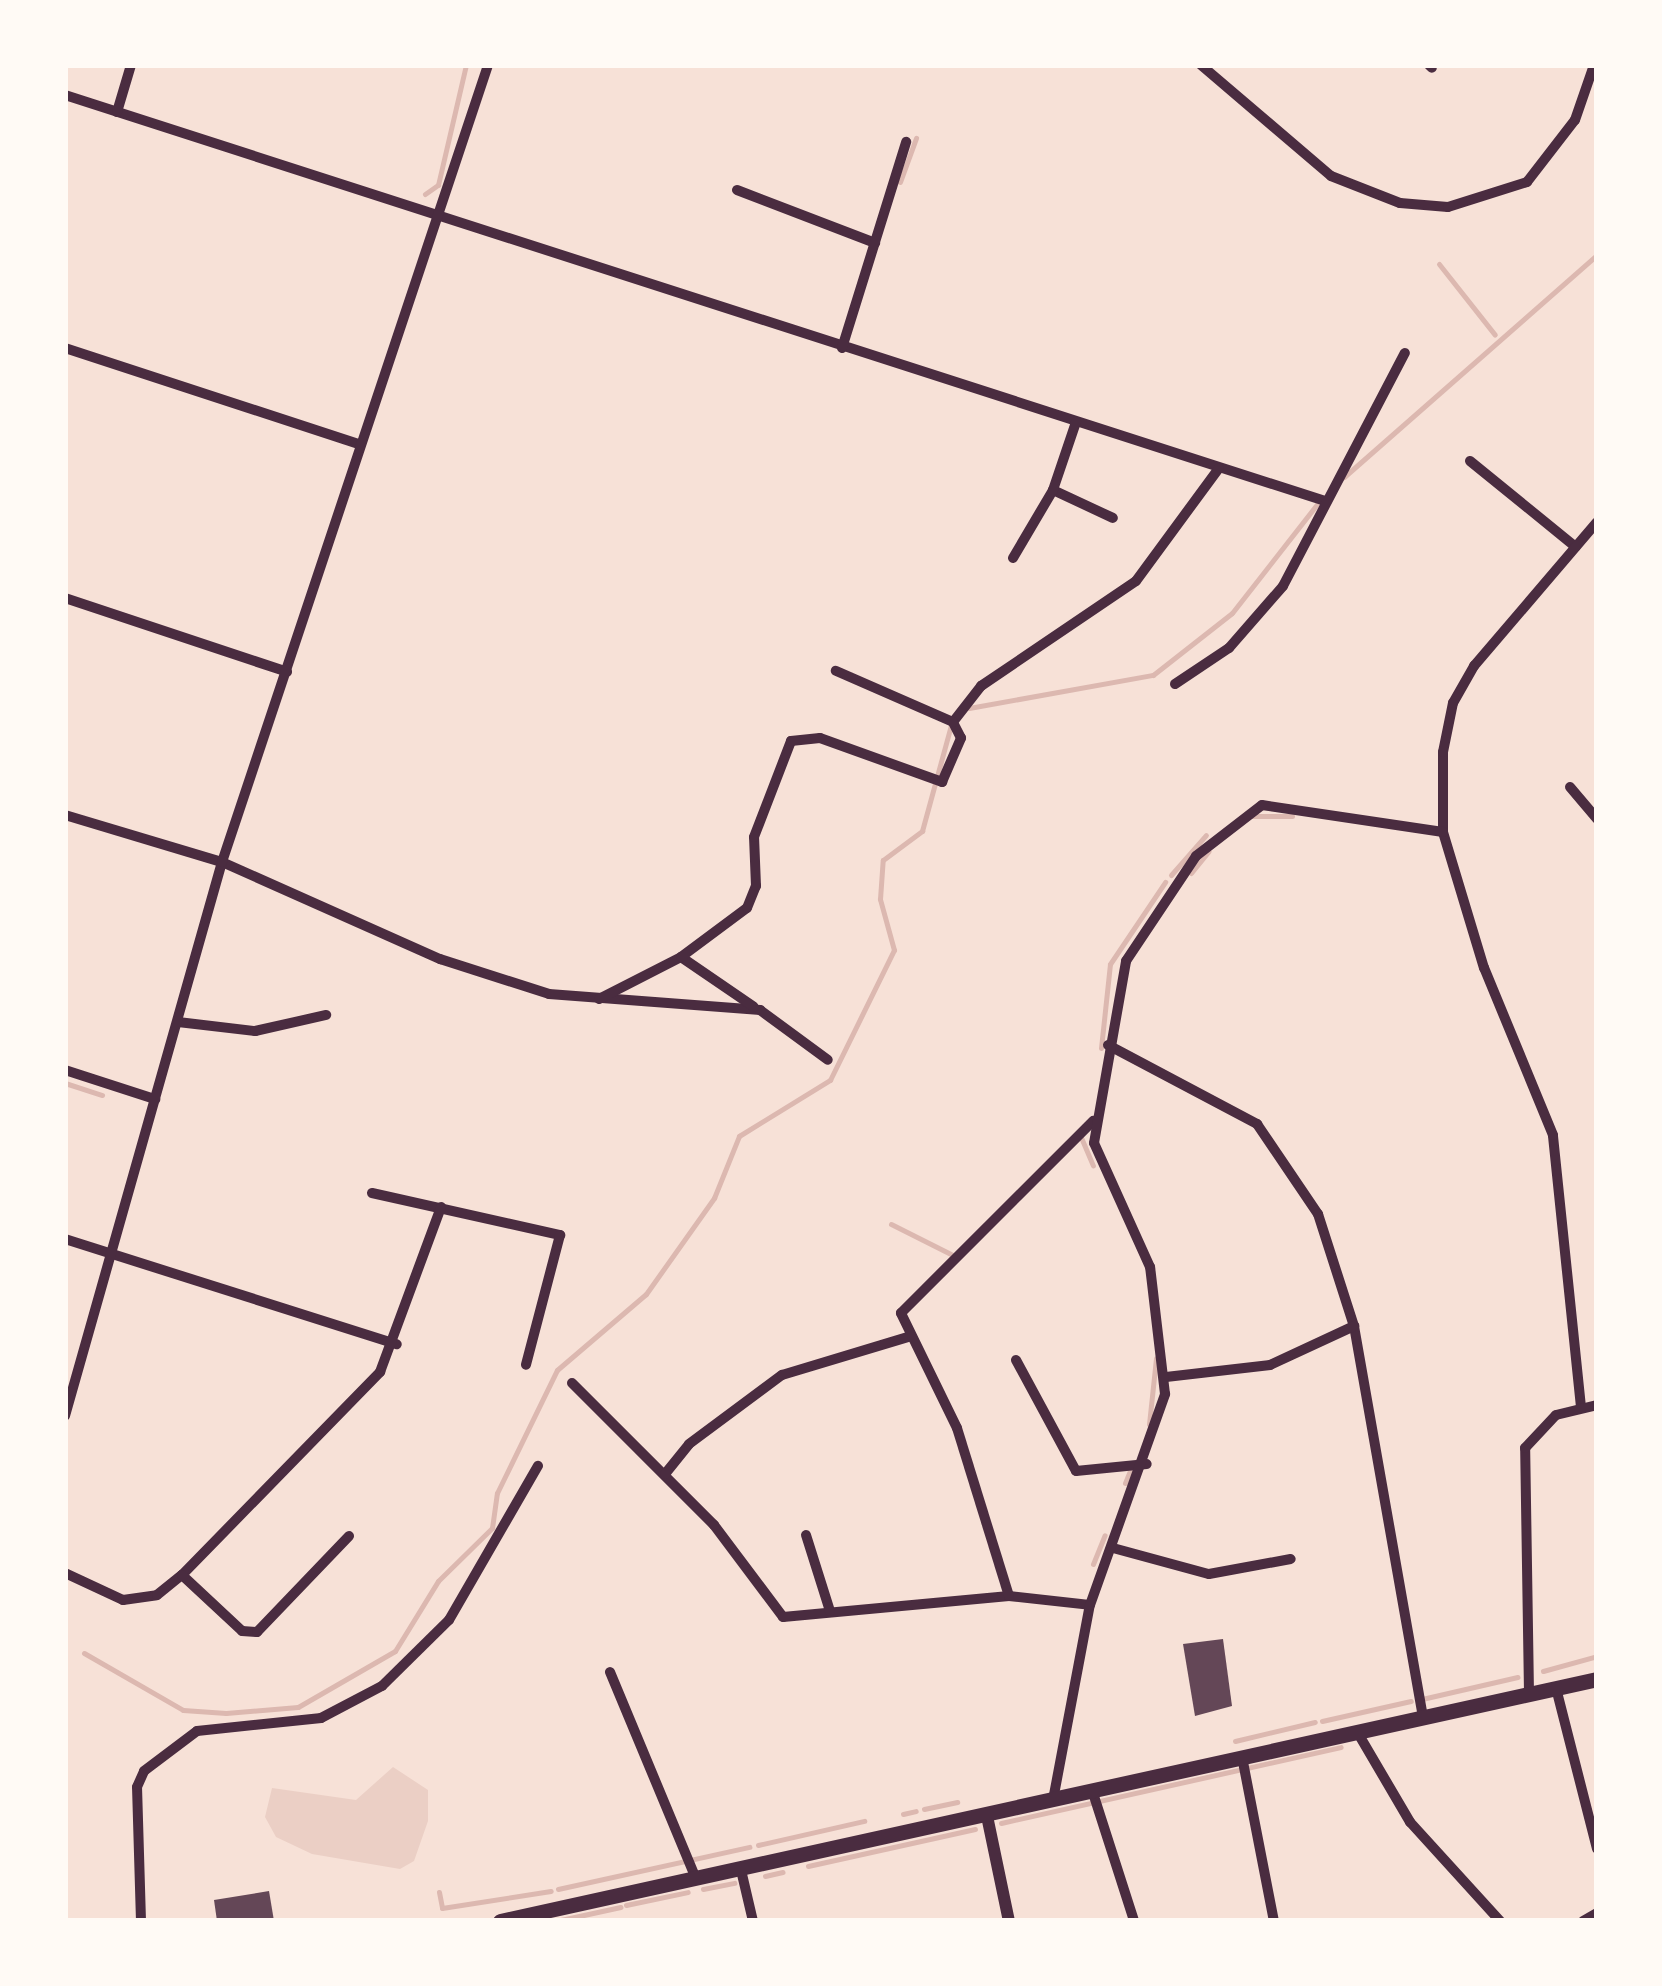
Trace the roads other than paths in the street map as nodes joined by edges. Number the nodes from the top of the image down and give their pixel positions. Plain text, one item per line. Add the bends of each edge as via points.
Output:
1 (131, 65) edge
2 (488, 65) edge
3 (1201, 65) edge
4 (1594, 65) edge
5 (65, 95) edge
6 (117, 112) junction
7 (906, 142) dead end
8 (737, 190) dead end
9 (435, 218) junction
10 (874, 243) junction
11 (65, 348) edge
12 (842, 348) junction
13 (1406, 353) dead end
14 (1076, 422) junction
15 (358, 444) junction
16 (1470, 462) dead end
17 (1220, 468) junction
18 (1053, 490) junction
19 (1325, 501) junction
20 (1112, 518) dead end
21 (1597, 522) edge
22 (1576, 547) junction
23 (1012, 558) dead end
24 (65, 598) edge
25 (836, 670) dead end
26 (286, 672) junction
27 (1175, 684) dead end
28 (953, 722) junction
29 (1570, 787) dead end
30 (65, 814) edge
31 (1597, 819) edge
32 (1443, 832) junction
33 (222, 862) junction
34 (681, 956) junction
35 (593, 1001) junction
36 (326, 1015) dead end
37 (778, 1019) junction
38 (178, 1022) junction
39 (1108, 1045) junction
40 (828, 1060) dead end
41 (65, 1070) edge
42 (155, 1099) junction
43 (1092, 1121) junction
44 (372, 1193) dead end
45 (441, 1208) junction
46 (65, 1239) edge
47 (112, 1254) junction
48 (1354, 1326) junction
49 (908, 1337) junction
50 (397, 1344) junction
51 (1016, 1360) dead end
52 (526, 1365) dead end
53 (1166, 1378) junction
54 (572, 1383) dead end
55 (1597, 1404) edge
56 (1581, 1407) junction
57 (65, 1416) edge
58 (1148, 1464) junction
59 (538, 1466) dead end
60 (665, 1474) junction
61 (806, 1534) dead end
62 (349, 1536) dead end
63 (1114, 1548) junction
64 (1291, 1559) dead end
65 (65, 1573) edge
66 (182, 1575) junction
67 (1009, 1596) junction
68 (1090, 1605) junction
69 (830, 1612) junction
70 (610, 1672) dead end
71 (1597, 1679) edge
72 (1556, 1688) junction
73 (1529, 1693) junction
74 (1423, 1718) junction
75 (1359, 1735) junction
76 (1243, 1762) junction
77 (1093, 1793) junction
78 (1053, 1801) junction
79 (987, 1816) junction
80 (1597, 1850) edge
81 (740, 1870) junction
82 (696, 1880) junction
83 (1597, 1913) edge
84 (141, 1921) edge
85 (500, 1921) edge
86 (753, 1921) edge
87 (1009, 1921) edge
88 (1134, 1921) edge
89 (1274, 1921) edge
90 (1500, 1921) edge
91 (1584, 1921) edge

1 - 6 street
2 - 9 street
3 - 4 street via 1331,176 1400,203 1448,207 1527,182 1574,120
5 - 6 street
6 - 9 street
7 - 10 street
8 - 10 street
9 - 12 street
9 - 15 street
10 - 12 street
11 - 15 street
12 - 14 street
13 - 19 street
14 - 17 street
14 - 18 street
15 - 26 street
16 - 22 street
17 - 19 street
17 - 28 street via 1136,581 981,686
18 - 20 street
18 - 23 street
19 - 27 street via 1263,610 1229,648
21 - 22 street
22 - 32 street via 1453,703
24 - 26 street
25 - 28 street
26 - 33 street
28 - 34 street via 962,735 938,784 820,738 791,741 752,846 754,898
29 - 31 street
30 - 33 street
32 - 39 street via 1288,806 1240,814 1196,856 1132,950
32 - 56 street via 1484,968 1553,1135
33 - 35 street via 440,960
33 - 38 street
34 - 35 street
34 - 37 street
35 - 37 street via 742,1006
36 - 38 street via 256,1031
37 - 40 street
38 - 42 street
39 - 43 street
39 - 48 street via 1256,1124 1288,1159 1318,1214
41 - 42 street
42 - 47 street
43 - 49 street via 905,1306
43 - 53 street via 1098,1160 1150,1267
44 - 45 street
45 - 50 street
45 - 52 street via 560,1235
46 - 47 street
47 - 50 street
47 - 57 street
48 - 53 street via 1252,1370
48 - 74 street
49 - 60 street via 782,1375 689,1444
49 - 67 street via 957,1428
50 - 66 street via 362,1392
51 - 58 street via 1071,1466
53 - 58 street
54 - 60 street
55 - 56 street
56 - 73 street via 1556,1416 1525,1448
58 - 63 street
59 - 84 street via 448,1620 382,1686 321,1718 198,1731 144,1771
60 - 69 street via 779,1614
61 - 69 street
62 - 66 street via 258,1632 242,1632
63 - 64 street via 1209,1574
63 - 68 street
65 - 66 street via 122,1600 157,1595
67 - 68 street
67 - 69 street
68 - 78 street
70 - 82 street
71 - 72 main road
72 - 73 main road
72 - 80 street
73 - 74 main road
74 - 75 main road
75 - 76 main road
75 - 90 street via 1410,1822
76 - 77 main road
76 - 89 street
77 - 78 main road
77 - 88 street
78 - 79 main road
79 - 81 main road
79 - 87 street
81 - 82 main road
81 - 86 street
82 - 85 main road
83 - 91 street

